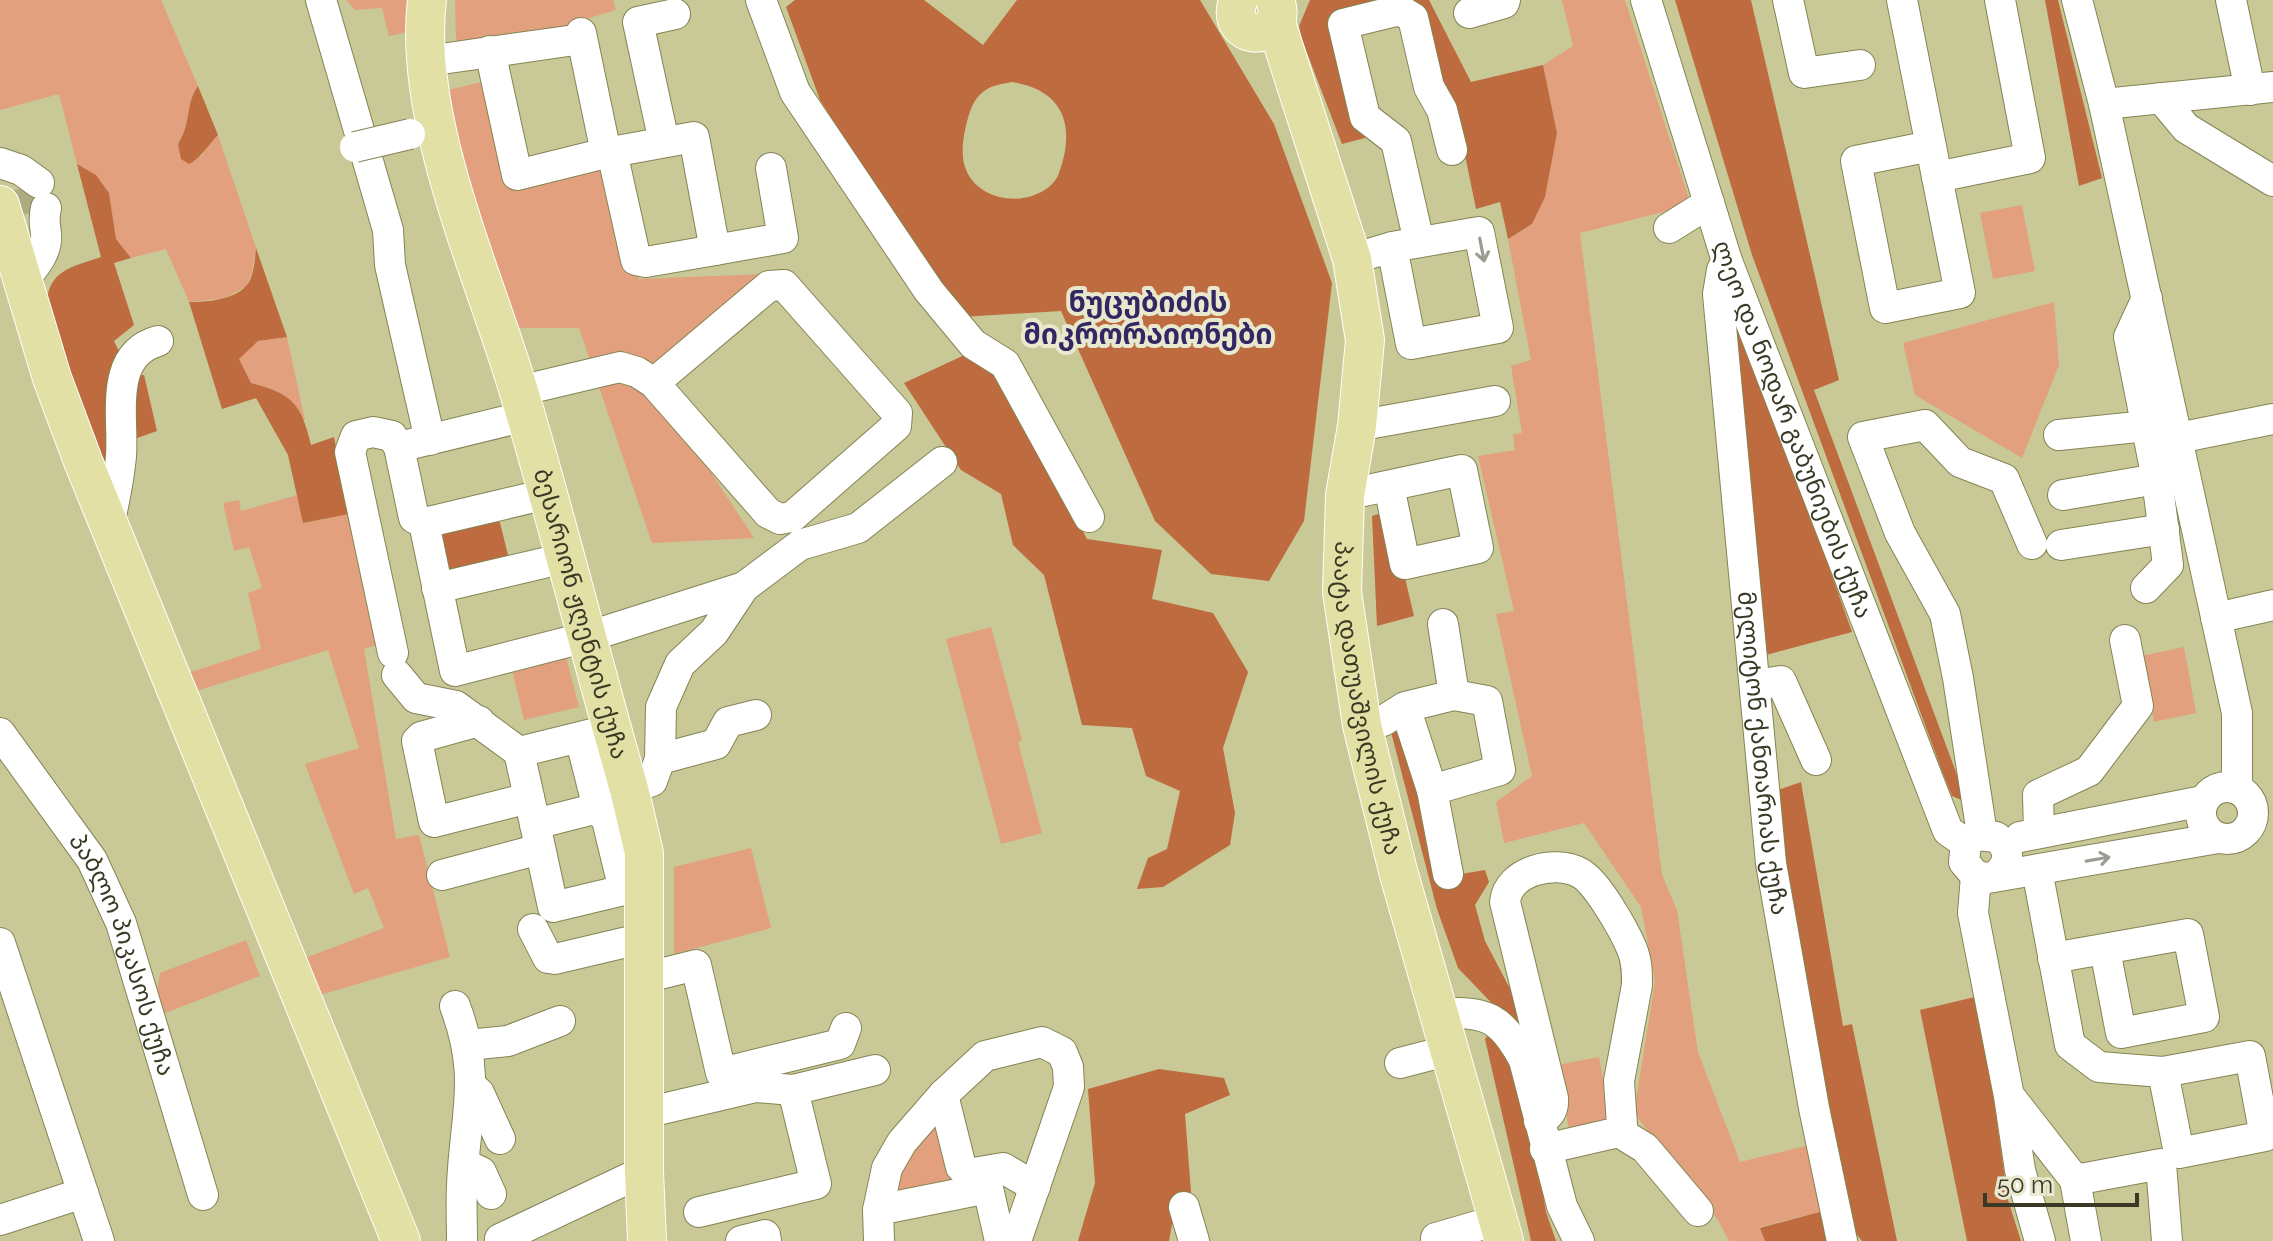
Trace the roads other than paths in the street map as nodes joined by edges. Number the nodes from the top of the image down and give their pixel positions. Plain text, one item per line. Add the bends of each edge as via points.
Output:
1 (321, 0) edge
2 (427, 0) edge
3 (761, 0) edge
4 (1237, 0) edge
5 (1505, 0) edge
6 (1646, 0) edge
7 (1788, 0) edge
8 (1902, 0) edge
9 (2000, 0) edge
10 (2077, 0) edge
11 (2231, 0) edge
12 (1373, 8) edge
13 (1274, 13) edge
14 (1469, 13) dead end
15 (675, 14) dead end
16 (490, 51) junction
17 (427, 61) junction
18 (1860, 65) dead end
19 (2261, 88) edge
20 (2161, 98) junction
21 (2104, 104) junction
22 (423, 131) junction
23 (664, 142) junction
24 (1931, 146) junction
25 (355, 147) dead end
26 (1452, 150) dead end
27 (609, 152) junction
28 (0, 163) edge
29 (771, 168) dead end
30 (1937, 177) junction
31 (2273, 181) edge
32 (31, 199) edge
33 (1709, 203) junction
34 (1669, 228) dead end
35 (715, 250) junction
36 (1352, 259) junction
37 (1727, 261) junction
38 (2147, 298) junction
39 (158, 341) dead end
40 (654, 383) junction
41 (1495, 401) dead end
42 (522, 404) junction
43 (2273, 419) edge
44 (1357, 426) junction
45 (2147, 426) junction
46 (2059, 435) dead end
47 (2273, 435) edge
48 (430, 440) junction
49 (399, 447) junction
50 (2180, 448) junction
51 (942, 462) dead end
52 (2157, 479) junction
53 (1389, 486) dead end
54 (547, 494) junction
55 (1345, 495) junction
56 (2063, 495) dead end
57 (1089, 517) dead end
58 (424, 523) junction
59 (109, 525) junction
60 (2164, 529) junction
61 (565, 558) junction
62 (744, 587) junction
63 (437, 588) junction
64 (2146, 588) dead end
65 (2273, 605) edge
66 (2273, 620) edge
67 (1443, 624) dead end
68 (2218, 624) junction
69 (587, 637) junction
70 (2125, 640) dead end
71 (397, 670) junction
72 (455, 671) junction
73 (1755, 685) junction
74 (1454, 695) junction
75 (1405, 707) junction
76 (756, 715) dead end
77 (479, 721) junction
78 (1362, 725) junction
79 (0, 733) edge
80 (596, 733) junction
81 (519, 752) junction
82 (660, 759) junction
83 (1816, 760) dead end
84 (1432, 790) junction
85 (614, 799) junction
86 (2203, 801) junction
87 (2257, 815) edge
88 (535, 824) junction
89 (2039, 833) junction
90 (2218, 838) junction
91 (1983, 839) junction
92 (2037, 870) junction
93 (1448, 874) dead end
94 (442, 875) dead end
95 (1985, 877) junction
96 (533, 929) dead end
97 (0, 943) edge
98 (2105, 950) dead end
99 (644, 958) junction
100 (2053, 958) junction
101 (549, 981) dead end
102 (455, 1006) dead end
103 (1440, 1014) junction
104 (560, 1021) dead end
105 (846, 1028) dead end
106 (468, 1045) junction
107 (1450, 1050) junction
108 (1400, 1063) dead end
109 (875, 1070) dead end
110 (2163, 1072) dead end
111 (472, 1087) junction
112 (793, 1090) junction
113 (943, 1095) junction
114 (2009, 1096) junction
115 (645, 1113) junction
116 (1619, 1132) junction
117 (1542, 1135) junction
118 (500, 1139) dead end
119 (464, 1164) junction
120 (644, 1171) junction
121 (2075, 1180) junction
122 (1035, 1187) junction
123 (83, 1193) junction
124 (491, 1194) dead end
125 (203, 1195) dead end
126 (1184, 1207) dead end
127 (878, 1210) junction
128 (1698, 1211) dead end
129 (699, 1212) dead end
130 (0, 1220) edge
131 (1501, 1230) edge
132 (1436, 1238) dead end
133 (500, 1239) dead end
134 (1843, 1240) edge
135 (99, 1241) edge
136 (401, 1241) edge
137 (462, 1241) edge
138 (647, 1241) edge
139 (741, 1241) edge
140 (766, 1241) edge
141 (879, 1241) edge
142 (1000, 1241) edge
143 (1016, 1241) edge
144 (1194, 1241) edge
145 (1579, 1241) edge
146 (2040, 1241) edge
147 (2086, 1241) edge
148 (2167, 1241) edge

1 - 48 street via 388,230 390,265
2 - 17 main road, ბესარიონ ჟღენტის ქუჩა
3 - 57 street via 795,92 929,291 973,344 1005,364
4 - 13 main road, პაატა დათუაშვილის ქუჩა via 1235,13 1246,31
5 - 14 street
6 - 33 street, ლეო და ნოდარ გაბუნიების ქუჩა
7 - 18 street via 1804,73
8 - 24 street
9 - 30 street via 2030,158
10 - 21 street
11 - 19 street
12 - 26 street via 1400,10 1413,18 1429,87 1442,110
12 - 36 street via 1343,24 1365,117 1396,141 1406,245
13 - 36 main road, პაატა დათუაშვილის ქუჩა
15 - 23 street via 638,22
16 - 17 street
16 - 27 street via 574,37
16 - 27 street via 517,175
17 - 22 main road, ბესარიონ ჟღენტის ქუჩა
19 - 20 street
20 - 21 street
20 - 31 street via 2186,128
21 - 38 street
22 - 25 street, bridge
22 - 42 main road, ბესარიონ ჟღენტის ქუჩა via 460,211
23 - 27 street
23 - 35 street via 694,137
24 - 30 street
24 - 30 street via 1856,161 1885,308 1960,293
27 - 35 street via 636,260
28 - 32 street via 21,170
29 - 35 street via 783,238
32 - 59 main road via 23,281 52,378
33 - 34 street
33 - 37 street, ლეო და ნოდარ გაბუნიების ქუჩა
36 - 44 main road, პაატა დათუაშვილის ქუჩა via 1365,340
37 - 73 street, მელიტონ ქანთარიას ქუჩა via 1718,294
37 - 91 street, ლეო და ნოდარ გაბუნიების ქუჩა via 1948,831
38 - 45 street via 2129,337
38 - 50 street
39 - 59 street via 137,351 123,382 121,456
40 - 40 street via 768,513 780,519 792,517 896,426 897,413 784,285 769,286
40 - 42 street via 620,367
41 - 44 street
42 - 48 street
42 - 54 main road, ბესარიონ ჟღენტის ქუჩა
43 - 50 street
44 - 55 main road, პაატა დათუაშვილის ქუჩა
45 - 46 street
45 - 52 street
47 - 50 street
48 - 49 street
49 - 58 street via 414,518
49 - 71 street via 392,436 351,428 350,452
50 - 68 street
51 - 62 street via 858,528 800,545
52 - 56 street
52 - 60 street
53 - 55 street
54 - 58 street
54 - 61 main road, ბესარიონ ჟღენტის ქუჩა
55 - 78 main road, პაატა დათუაშვილის ქუჩა via 1342,592
58 - 63 street
59 - 136 main road
60 - 64 street via 2168,565
60 - 91 street via 2047,544 2004,479 1960,462 1925,425 1863,437 1900,533 1945,614
61 - 63 street
61 - 69 main road, ბესარიონ ჟღენტის ქუჩა
62 - 69 street
62 - 82 street via 714,632 680,664 661,707
63 - 72 street
65 - 68 street
66 - 68 street
67 - 74 street
68 - 87 street
69 - 72 street
69 - 80 main road, ბესარიონ ჟღენტის ქუჩა
70 - 89 street via 2138,706 2089,771 2038,795
71 - 72 street
71 - 77 street via 416,698 456,706
73 - 83 street via 1781,681
73 - 134 street, მელიტონ ქანთარიას ქუჩა via 1771,863
74 - 75 street
74 - 84 street via 1487,701 1500,770
75 - 78 street via 1383,721
75 - 84 street
76 - 82 street via 728,722 716,744
77 - 81 street
77 - 88 street via 417,741 434,822
78 - 103 main road, პაატა დათუაშვილის ქუჩა
79 - 125 street, პაბლო პიკასოს ქუჩა via 92,860 121,923
80 - 81 street
80 - 85 main road, ბესარიონ ჟღენტის ქუჩა
81 - 88 street
82 - 85 street via 652,781
84 - 93 street
85 - 88 street
85 - 88 street via 607,820 624,890 553,907
85 - 99 main road, ბესარიონ ჟღენტის ქუჩა via 644,853
86 - 87 street via 2224,787
86 - 89 street
86 - 90 street via 2204,827
87 - 90 street via 2233,839
88 - 94 street
89 - 91 street
92 -> 90 street
91 - 95 street via 1964,862
92 - 95 street
92 - 100 street
95 - 114 street via 1973,913
96 - 99 street via 548,958
97 - 123 street
98 - 100 street
99 - 101 street
99 - 105 street via 696,965 721,1073 840,1044
99 - 115 main road, ბესარიონ ჟღენტის ქუჩა
100 - 110 street via 2070,1045 2099,1067
102 - 106 street
103 - 107 main road, პაატა დათუაშვილის ქუჩა
103 - 117 street via 1470,1012 1497,1021 1513,1038 1524,1060
104 - 106 street via 508,1041
106 - 111 street
107 - 108 street
107 - 131 main road, პაატა დათუაშვილის ქუჩა
109 - 112 street
111 - 118 street
111 - 119 street
112 - 115 street via 756,1087
112 - 129 street via 816,1184
113 - 122 street via 961,1167 968,1174 1003,1168
113 - 122 street via 985,1056 1042,1042 1062,1052 1069,1087
113 - 127 street via 887,1168
114 - 121 street
114 - 146 street via 2020,1170
115 - 120 main road, ბესარიონ ჟღენტის ქუჩა
116 - 117 street
116 - 117 street via 1619,1081 1637,970 1633,950 1596,888 1569,868 1525,874 1506,890 1553,1098
116 - 128 street via 1645,1148
117 - 145 street via 1562,1206
119 - 124 street via 481,1172
119 - 137 street
120 - 133 street
120 - 138 main road, ბესარიონ ჟღენტის ქუჩა
121 - 147 street
121 - 148 street via 2161,1164
122 - 143 street
123 - 130 street
123 - 135 street
126 - 144 street
127 - 141 street
127 - 142 street via 988,1188
131 - 132 street
139 - 140 street via 765,1235

